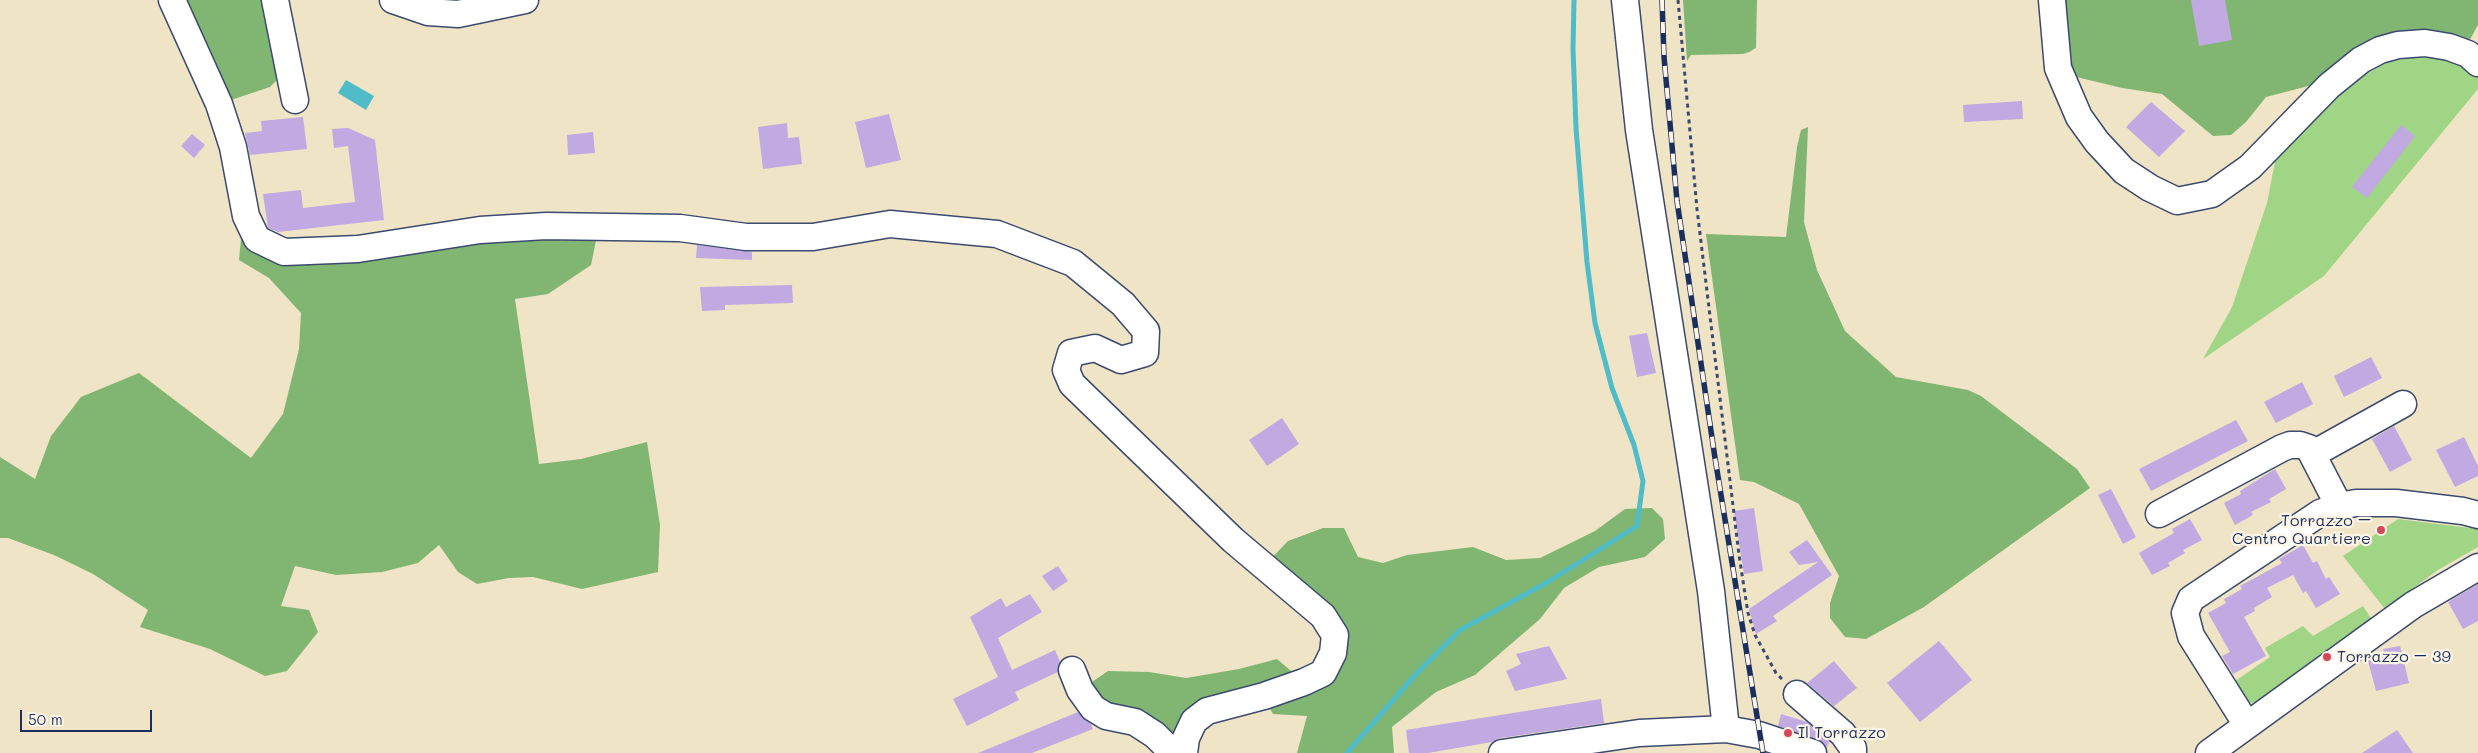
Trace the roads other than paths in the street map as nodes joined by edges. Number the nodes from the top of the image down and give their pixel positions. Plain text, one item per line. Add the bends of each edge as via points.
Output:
1 (172, 0) edge
2 (274, 0) edge
3 (393, 0) edge
4 (525, 0) edge
5 (1625, 0) edge
6 (2052, 0) edge
7 (2475, 51) edge
8 (295, 100) dead end
9 (2404, 404) dead end
10 (2313, 454) junction
11 (2339, 506) junction
12 (2159, 514) dead end
13 (2478, 515) edge
14 (2478, 567) edge
15 (1072, 670) dead end
16 (1797, 694) road end
17 (2246, 725) junction
18 (1726, 729) junction
19 (1173, 753) edge
20 (1184, 753) edge
21 (1502, 753) edge
22 (1813, 753) edge
23 (1853, 753) edge
24 (2209, 753) edge

1 - 20 street via 219,104 233,147 246,216 257,239 284,252 358,249 480,230 546,226 680,228 746,237 813,237 890,224 997,234 1073,263 1123,304 1146,331 1144,353 1121,360 1094,348 1071,353 1066,370 1072,384 1233,540 1323,616 1335,635 1333,653 1323,673 1264,696 1207,711 1194,721 1186,738
2 - 8 street
3 - 4 street via 428,12 458,14
5 - 18 street via 1639,130 1711,592
6 - 7 street via 2058,68 2079,117 2124,171 2177,201 2212,194 2250,167 2328,86 2361,60 2380,50 2424,43
9 - 10 street
10 - 11 street
10 - 12 street via 2309,448 2300,445 2282,448
11 - 13 street via 2396,502
11 - 17 street via 2315,516 2192,599 2187,606 2185,613 2190,636
14 - 17 street via 2413,604
15 - 19 street via 1080,690 1094,708 1106,716 1135,722 1155,735
16 - 23 street via 1842,734 1853,748
17 - 24 street
18 - 21 street via 1639,733
18 - 22 street

